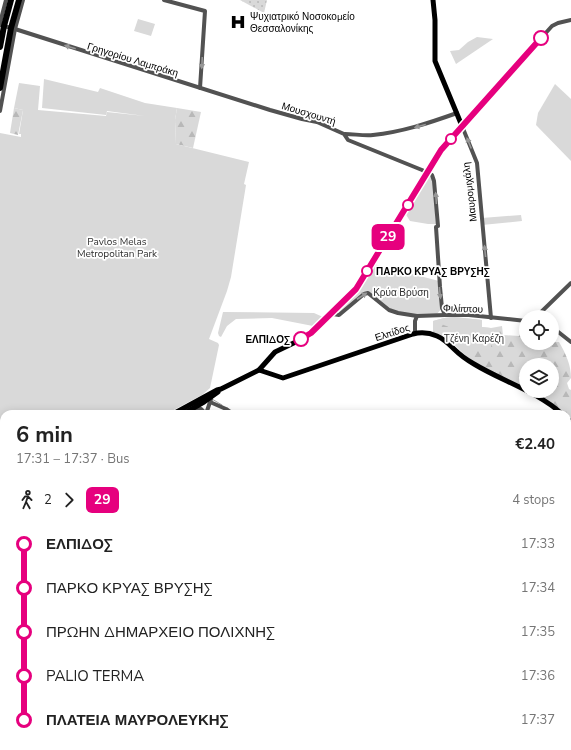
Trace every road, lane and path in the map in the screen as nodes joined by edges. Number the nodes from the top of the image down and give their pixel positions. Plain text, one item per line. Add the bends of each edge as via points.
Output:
1 (6, 0) edge
2 (11, 0) edge
3 (19, 0) edge
4 (23, 0) edge
5 (164, 0) edge
6 (433, 0) edge
7 (571, 20) edge
8 (1, 25) edge
9 (13, 28) junction
10 (0, 47) edge
11 (0, 88) edge
12 (200, 88) junction
13 (248, 103) joint
14 (0, 111) edge
15 (457, 113) junction
16 (462, 126) junction
17 (345, 134) junction
18 (428, 173) junction
19 (571, 283) edge
20 (442, 308) junction
21 (544, 310) edge
22 (331, 312) junction
23 (445, 314) junction
24 (436, 315) junction
25 (417, 316) junction
26 (490, 318) junction
27 (519, 320) edge
28 (559, 333) edge
29 (415, 334) junction
30 (571, 342) edge
31 (571, 347) edge
32 (259, 370) junction
33 (211, 397) junction
34 (194, 408) junction
35 (182, 410) edge
36 (190, 410) edge
37 (202, 410) edge
38 (207, 410) edge
39 (227, 410) edge
40 (557, 410) edge

1 - 8 street
2 - 8 highway
3 - 9 highway
4 - 9 street
5 -> 12 street via 204,10
6 - 15 main road, Μαυρομιχάλη via 435,61
7 - 16 street via 552,26
8 - 9 street, Γρηγορίου Λαμπράκη
8 - 10 highway
9 - 11 highway
12 -> 9 street, Γρηγορίου Λαμπράκη
9 - 14 street
12 - 13 street, Γρηγορίου Λαμπράκη
13 - 17 street, Μουσχουντή via 317,122
15 - 16 main road, Μαυρομιχάλη
15 -> 17 street via 417,127 382,134
16 - 18 main road via 441,150
26 -> 16 street, Μαυρομιχάλη via 477,163
17 - 18 street, Μουσχουντή via 348,140
18 - 20 street via 434,180
18 - 22 main road via 356,289
19 - 21 street
20 - 23 street
20 - 24 street
22 -> 25 street, Φιλίππου via 335,315 341,313 364,294 370,293 389,310
22 - 32 main road via 307,336 275,352
23 - 24 street, Φιλίππου
23 - 26 street, Φιλίππου
24 - 25 street, Φιλίππου
25 - 29 street
26 - 27 street, Φιλίππου
28 - 30 street
29 - 32 main road, Ελπίδος via 283,378
29 - 40 main road, Ελπίδος via 428,333 442,338 473,363
30 - 31 street
32 - 33 main road via 221,389
33 - 34 main road
33 - 35 main road
33 - 38 street
33 - 39 street
34 - 36 main road
34 - 37 street

